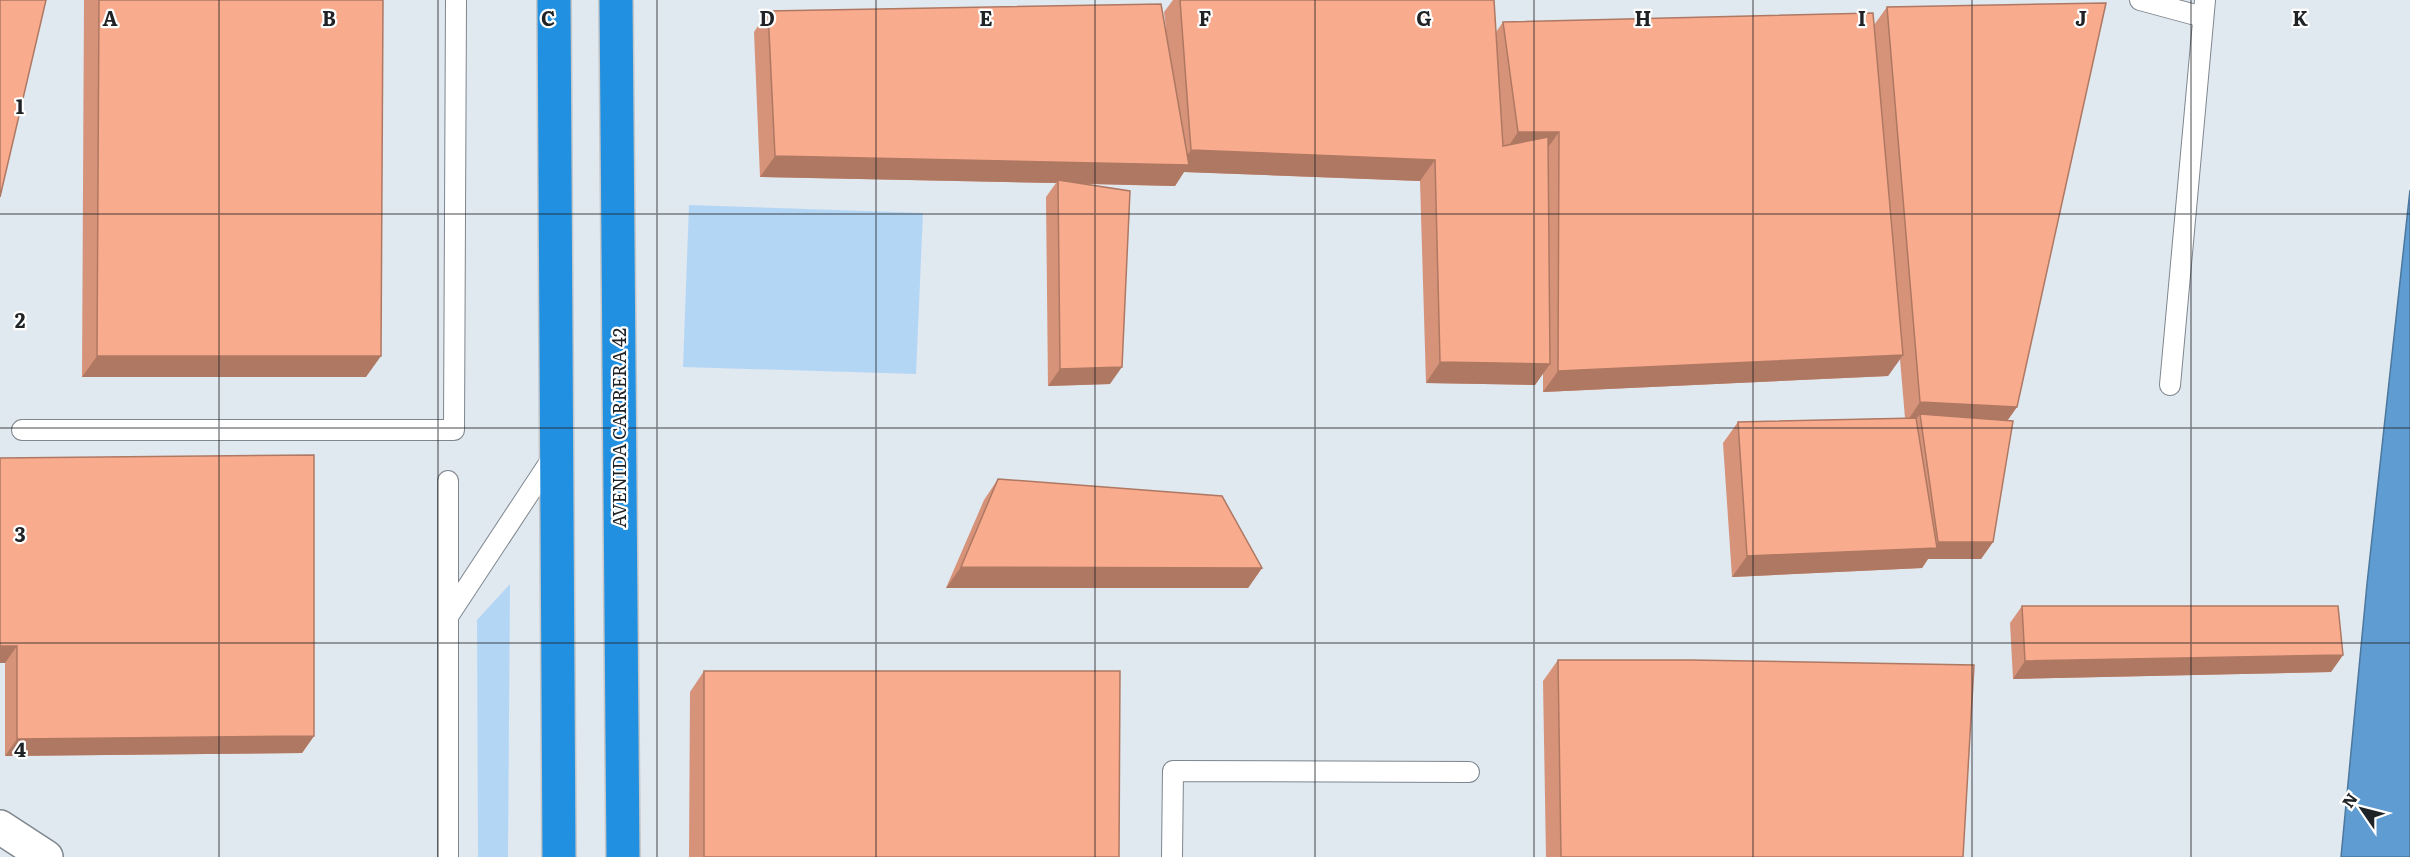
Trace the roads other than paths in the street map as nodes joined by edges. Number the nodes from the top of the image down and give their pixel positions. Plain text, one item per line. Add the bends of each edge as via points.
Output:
1 (456, 0) edge
2 (554, 0) edge
3 (616, 0) edge
4 (2140, 0) edge
5 (2204, 9) edge
6 (2170, 385) dead end
7 (22, 430) dead end
8 (557, 451) junction
9 (448, 481) dead end
10 (449, 615) junction
11 (1469, 772) dead end
12 (0, 827) edge
13 (43, 856) edge
14 (448, 857) edge
15 (559, 857) edge
16 (623, 857) edge
17 (1172, 857) edge

1 - 7 lane via 454,430
2 - 8 highway
3 - 16 highway, AVENIDA CARRERA 42
4 - 5 lane
5 - 6 lane
8 - 10 lane
8 - 15 highway
9 - 10 lane
10 - 14 lane
11 - 17 lane via 1173,771
12 - 13 street

